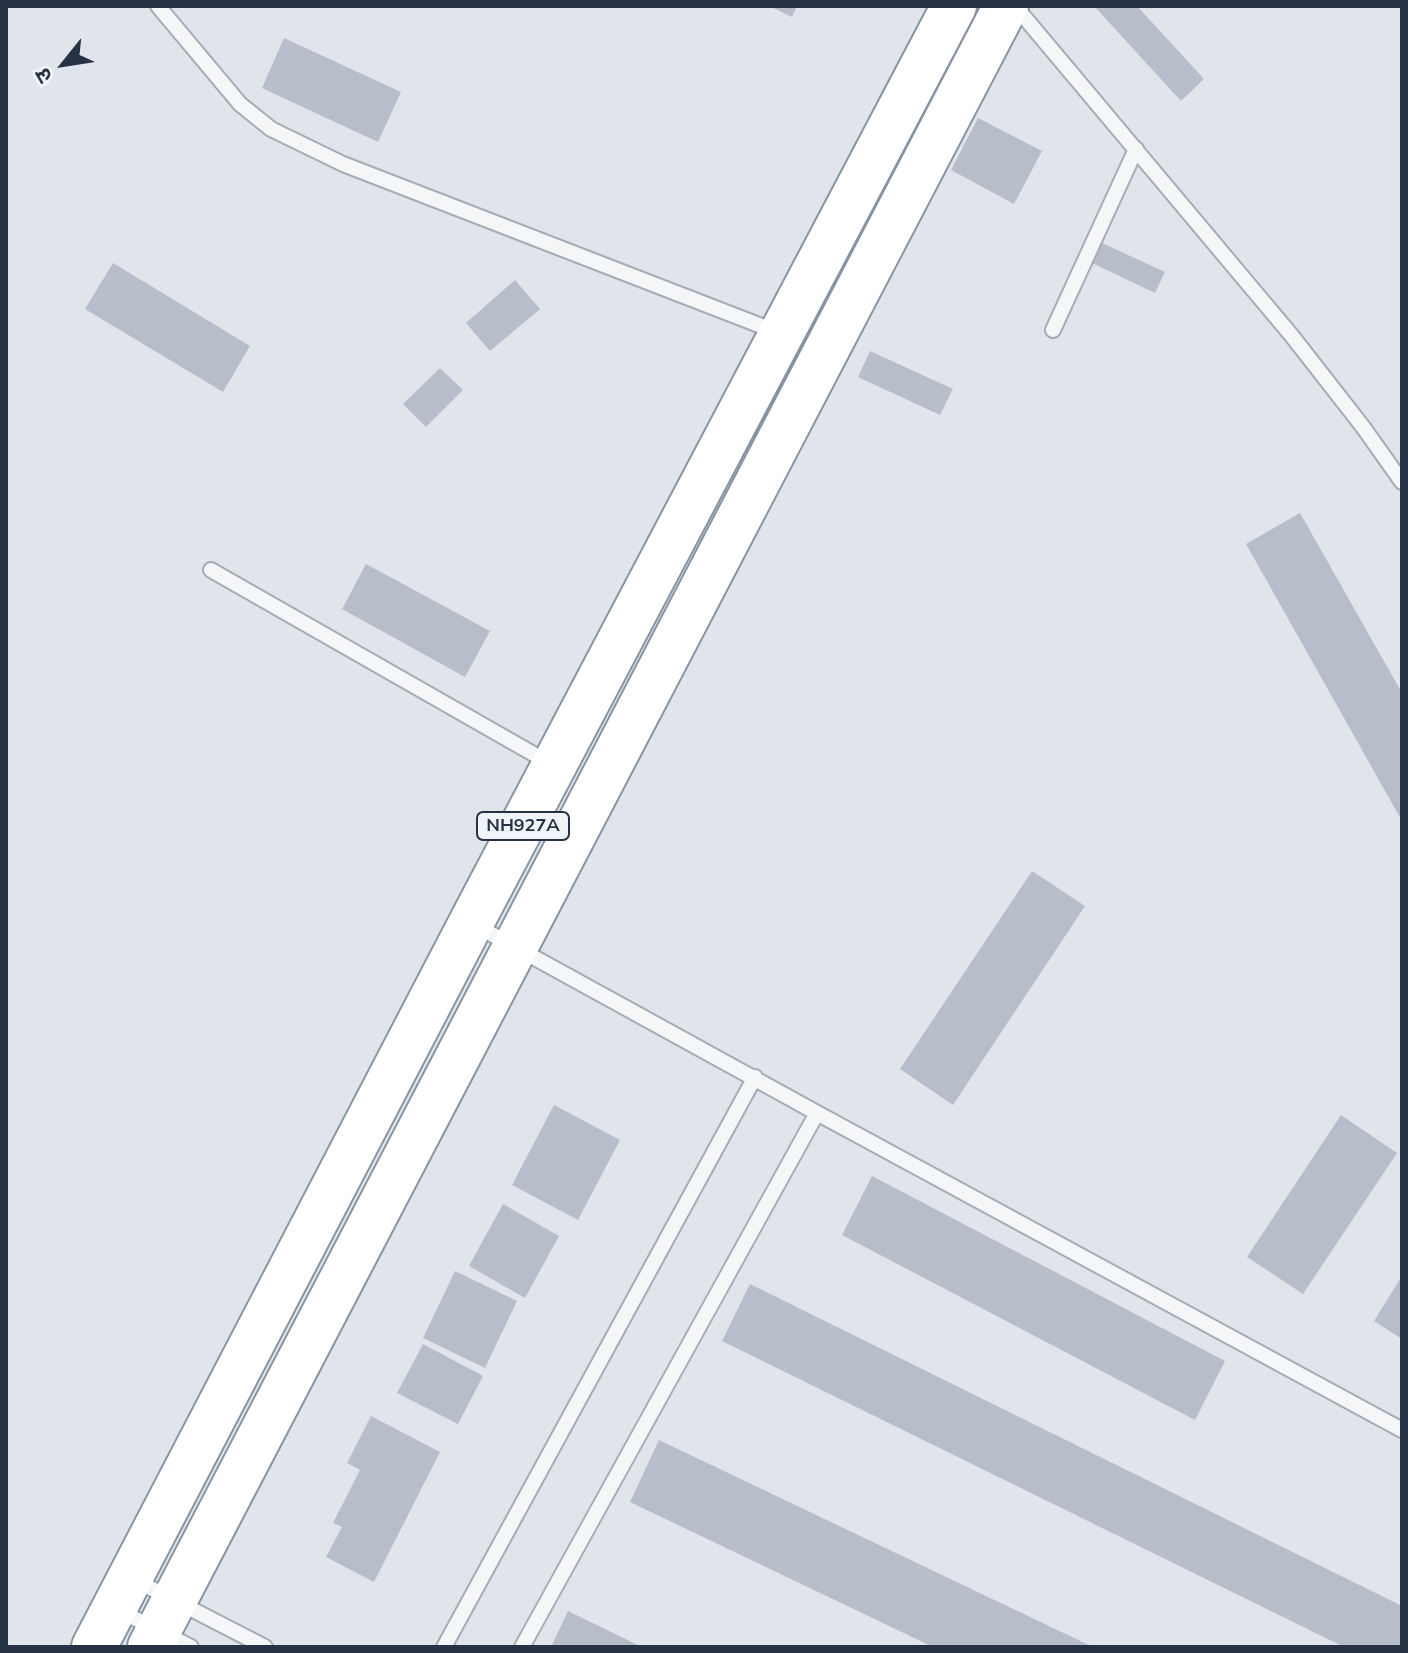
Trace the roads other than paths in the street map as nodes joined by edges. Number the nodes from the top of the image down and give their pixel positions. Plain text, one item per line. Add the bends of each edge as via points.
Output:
1 (158, 6) edge
2 (954, 6) edge
3 (1006, 6) edge
4 (1015, 6) edge
5 (1136, 149) junction
6 (1053, 330) dead end
7 (781, 334) junction
8 (1402, 482) edge
9 (211, 570) dead end
10 (555, 766) junction
11 (471, 923) junction
12 (515, 947) junction
13 (755, 1077) junction
14 (817, 1113) junction
15 (1402, 1430) edge
16 (123, 1594) junction
17 (169, 1631) edge
18 (94, 1647) edge
19 (265, 1647) edge
20 (444, 1647) edge
21 (522, 1647) edge

1 - 7 lane via 240,104 271,129 343,164
2 - 7 highway, NH927A
3 - 12 highway, NH927A
4 - 5 lane
5 - 6 lane
5 - 8 lane via 1292,336
7 - 10 highway, NH927A
9 - 10 lane
10 - 11 highway, NH927A
11 - 12 lane
11 - 16 highway, NH927A
12 - 13 lane
12 - 17 highway, NH927A
13 - 14 lane
13 - 20 lane
14 - 15 lane
14 - 21 lane
16 - 17 lane
16 - 17 lane
16 - 18 highway, NH927A
17 - 19 lane

